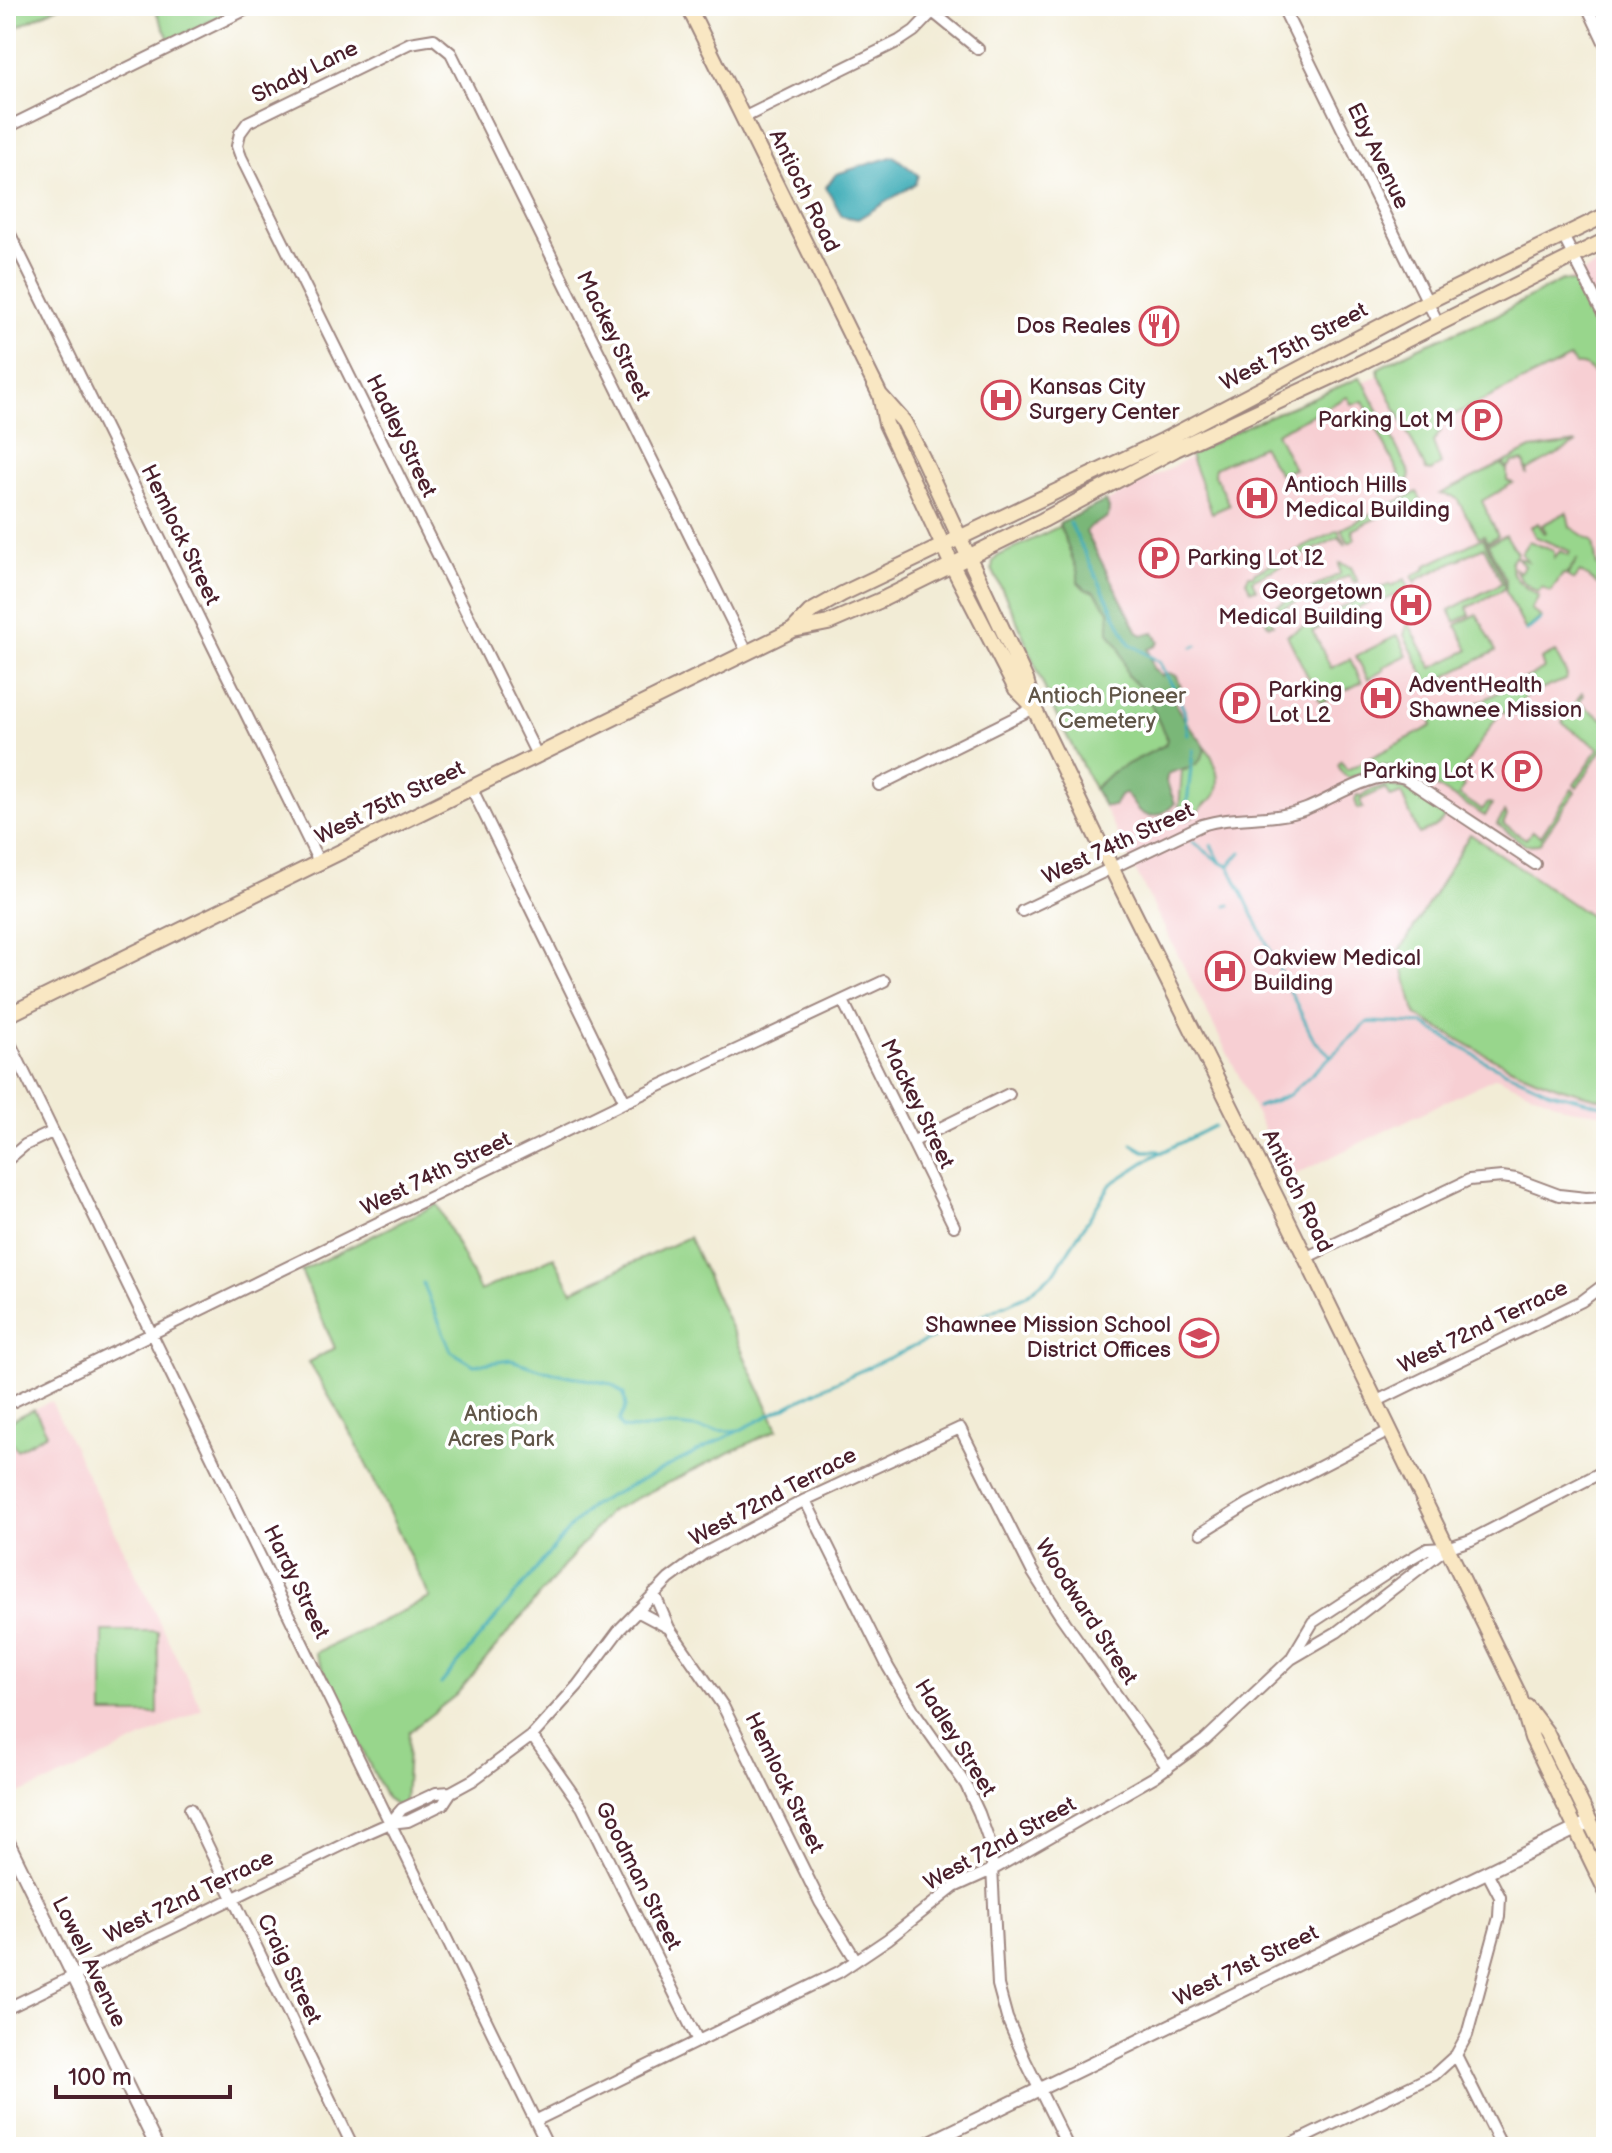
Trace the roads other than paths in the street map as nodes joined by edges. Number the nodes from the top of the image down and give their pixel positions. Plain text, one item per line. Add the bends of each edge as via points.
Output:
1 (253, 6) edge
2 (688, 6) edge
3 (1282, 6) edge
4 (1587, 6) edge
5 (936, 10) edge
6 (437, 41) joint
7 (1606, 46) edge
8 (978, 49) dead end
9 (743, 118) junction
10 (6, 128) edge
11 (240, 133) joint
12 (1606, 215) edge
13 (6, 226) edge
14 (1563, 236) junction
15 (1606, 240) edge
16 (1572, 257) junction
17 (1427, 302) junction
18 (1606, 320) edge
19 (1438, 323) junction
20 (880, 395) junction
21 (959, 537) junction
22 (943, 545) junction
23 (968, 556) junction
24 (952, 565) junction
25 (793, 630) junction
26 (747, 652) junction
27 (1034, 708) junction
28 (537, 755) junction
29 (879, 785) dead end
30 (472, 789) junction
31 (319, 862) junction
32 (1535, 864) dead end
33 (1112, 869) junction
34 (1022, 911) dead end
35 (884, 981) dead end
36 (843, 1001) junction
37 (6, 1016) edge
38 (6, 1035) edge
39 (1009, 1094) dead end
40 (625, 1102) junction
41 (52, 1132) junction
42 (914, 1141) junction
43 (6, 1161) edge
44 (1606, 1197) edge
45 (954, 1226) dead end
46 (1305, 1258) junction
47 (1606, 1283) edge
48 (152, 1334) junction
49 (1375, 1402) junction
50 (6, 1405) edge
51 (960, 1428) joint
52 (1389, 1431) junction
53 (1606, 1470) edge
54 (805, 1500) junction
55 (1201, 1533) dead end
56 (1446, 1548) junction
57 (654, 1593) junction
58 (637, 1611) junction
59 (669, 1628) junction
60 (1291, 1659) junction
61 (1519, 1695) junction
62 (532, 1736) junction
63 (1168, 1768) junction
64 (190, 1809) dead end
65 (1590, 1822) junction
66 (390, 1823) junction
67 (1575, 1828) junction
68 (6, 1838) edge
69 (1606, 1854) edge
70 (994, 1869) junction
71 (1487, 1872) junction
72 (1606, 1891) edge
73 (233, 1899) junction
74 (856, 1960) junction
75 (74, 1976) junction
76 (6, 2009) edge
77 (698, 2041) junction
78 (1456, 2055) junction
79 (1039, 2089) junction
80 (537, 2120) junction
81 (157, 2147) edge
82 (353, 2147) edge
83 (548, 2147) edge
84 (920, 2147) edge
85 (1068, 2147) edge
86 (1285, 2147) edge
87 (1502, 2147) edge

1 - 10 street
2 - 9 main road, Antioch Road
3 - 17 street, Eby Avenue
4 - 7 street
5 - 8 street
5 - 9 street via 899,41
6 - 11 street, Shady Lane via 410,43 248,122
6 - 26 street, Mackey Street via 451,53
9 - 20 main road, Antioch Road
11 - 28 street, Hadley Street via 241,157
12 - 14 main road, West 75th Street
13 - 31 street, Hemlock Street
14 - 16 street
14 - 17 main road, West 75th Street
15 - 16 main road, West 75th Street
16 - 18 street
16 - 19 main road, West 75th Street
17 - 19 street, Eby Avenue
17 - 21 main road, West 75th Street via 1251,397
19 - 23 main road, West 75th Street
20 - 21 main road, Antioch Road via 904,422
20 - 22 main road, Antioch Road via 886,424
21 - 22 main road, West 75th Street
21 - 23 main road, Antioch Road
22 - 24 main road, Antioch Road
22 - 25 main road, West 75th Street via 810,612
23 - 24 main road, West 75th Street
23 - 27 main road, Antioch Road
24 - 25 main road, West 75th Street via 828,623
24 - 27 main road, Antioch Road via 1016,689
25 - 26 main road, West 75th Street
26 - 28 main road, West 75th Street
27 - 29 street
27 - 33 main road, Antioch Road
28 - 30 main road, West 75th Street
30 - 31 main road, West 75th Street
30 - 40 street
31 - 37 main road, West 75th Street
32 - 33 street, West 74th Street via 1405,778 1386,775 1291,814 1202,825
33 - 34 street, West 74th Street
33 - 46 main road, Antioch Road
35 - 36 street, West 74th Street
36 - 40 street, West 74th Street
36 - 42 street, Mackey Street
38 - 41 street, Hardy Street
39 - 42 street
40 - 48 street, West 74th Street
41 - 43 street
41 - 48 street, Hardy Street
42 - 45 street, Mackey Street
44 - 46 street via 1559,1195 1516,1179 1469,1180
46 - 49 main road, Antioch Road
47 - 49 street, West 72nd Terrace via 1582,1301
48 - 50 street, West 74th Street
48 - 66 street, Hardy Street
49 - 52 main road, Antioch Road
51 - 54 street, West 72nd Terrace
51 - 63 street, Woodward Street via 1048,1597
52 - 55 street
52 - 56 main road, Antioch Road
53 - 56 street, West 72nd Street
54 - 57 street, West 72nd Terrace via 703,1554
54 - 70 street, Hadley Street via 888,1667 966,1785 991,1847
56 - 60 street, West 72nd Street via 1337,1632
56 - 60 street, West 72nd Street via 1427,1549 1313,1622
56 - 61 main road, Antioch Road
57 - 58 street, West 72nd Terrace
57 - 59 street, Hemlock Street
58 - 59 street, Hemlock Street
58 - 62 street, West 72nd Terrace
59 - 74 street, Hemlock Street via 723,1706 820,1902
60 - 63 street, West 72nd Street
61 - 65 main road, Antioch Road via 1546,1732
61 - 67 main road, Antioch Road via 1532,1738
62 - 66 street, West 72nd Terrace via 473,1780 402,1809
62 - 77 street, Goodman Street via 582,1807
63 - 70 street, West 72nd Street
64 - 73 street, Craig Street
65 - 67 street, West 71st Street
65 - 69 main road, Antioch Road
66 - 73 street, West 72nd Terrace
66 - 80 street, Hardy Street
67 - 71 street, West 71st Street
67 - 72 main road, Antioch Road
68 - 75 street, Lowell Avenue
70 - 74 street, West 72nd Street via 954,1887
70 - 79 street, Hadley Street via 998,1985 1014,2038
71 - 78 street via 1500,1897 1499,1917 1467,2035
71 - 79 street, West 71st Street
73 - 75 street, West 72nd Terrace
73 - 82 street, Craig Street
74 - 77 street, West 72nd Street
75 - 76 street, West 72nd Terrace
75 - 81 street, Lowell Avenue
77 - 80 street, West 72nd Street
78 - 86 street via 1434,2075
78 - 87 street
79 - 84 street, West 71st Street
79 - 85 street, Hadley Street
80 - 83 street, Hardy Street

